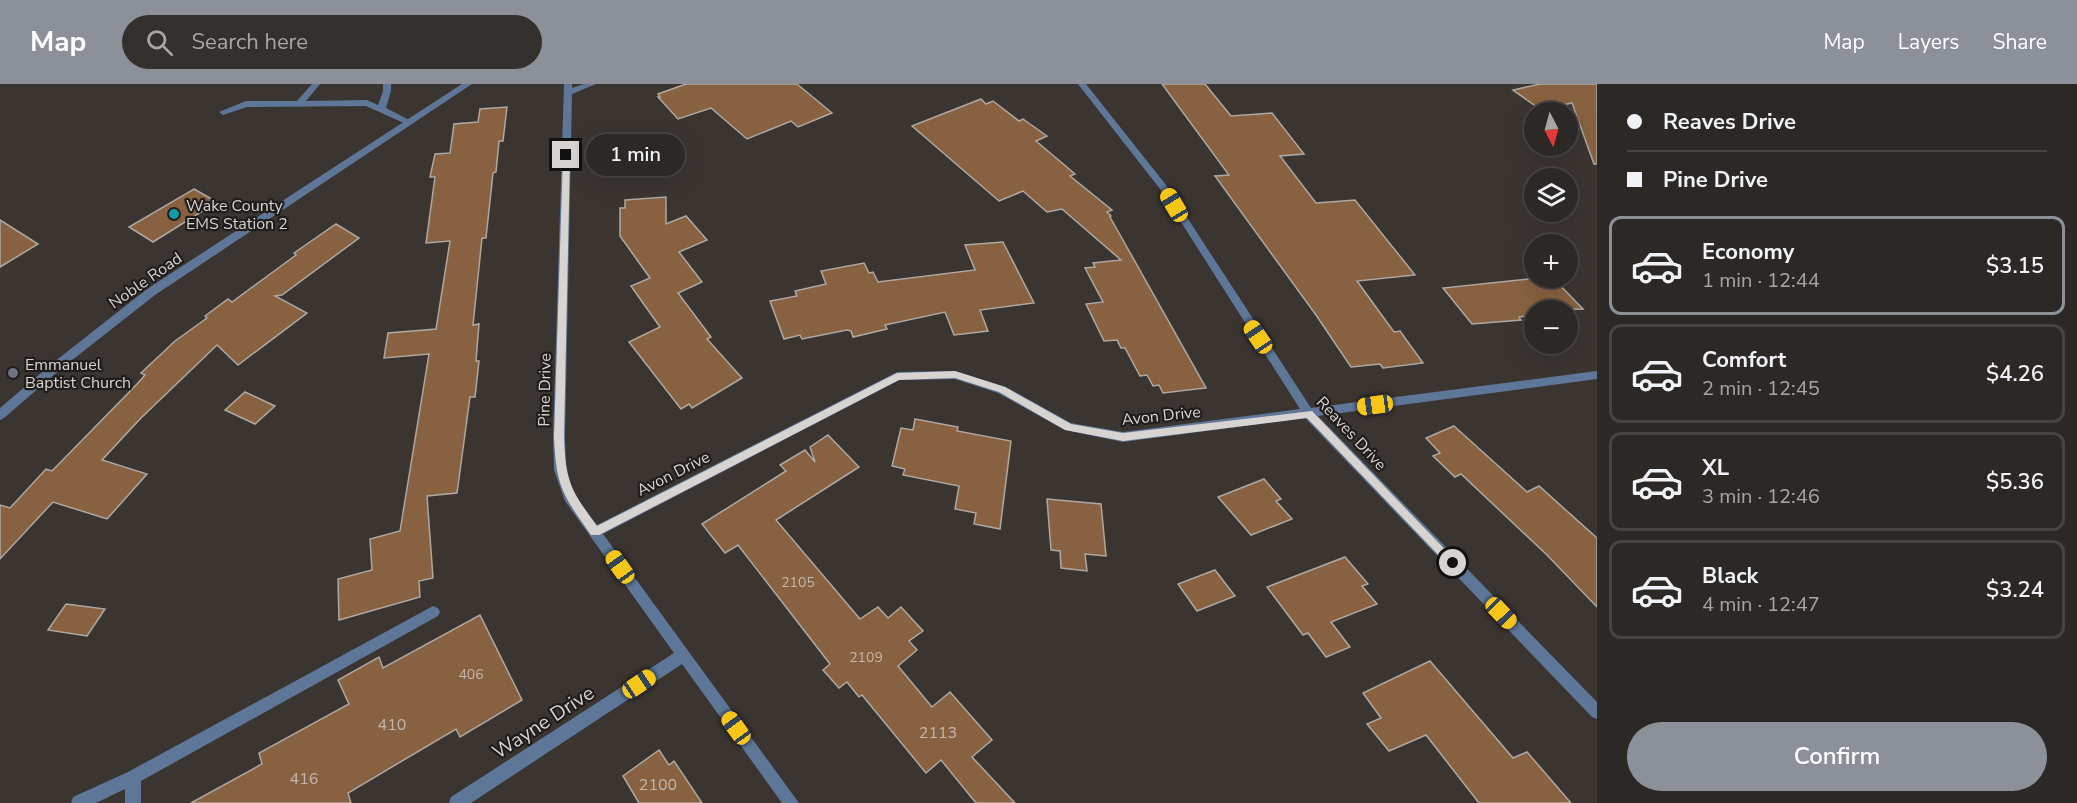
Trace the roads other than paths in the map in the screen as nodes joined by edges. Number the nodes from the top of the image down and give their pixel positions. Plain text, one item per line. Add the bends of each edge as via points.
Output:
1 (316, 84) edge
2 (387, 84) edge
3 (468, 84) edge
4 (592, 84) edge
5 (1082, 84) edge
6 (568, 88) edge
7 (300, 103) junction
8 (381, 109) junction
9 (223, 111) dead end
10 (409, 122) junction
11 (1597, 375) edge
12 (1309, 414) junction
13 (0, 415) edge
14 (595, 532) junction
15 (433, 612) dead end
16 (682, 655) junction
17 (1597, 712) edge
18 (133, 777) junction
19 (459, 802) edge
20 (79, 803) edge
21 (133, 803) edge
22 (791, 803) edge

1 - 7 street
2 - 8 street
3 - 10 street, Noble Road
4 - 6 street
5 - 12 street, Reaves Drive via 1163,187
6 - 14 street, Pine Drive via 560,470 569,496
7 - 8 street via 368,103
7 - 9 street via 246,104
8 - 10 street
10 - 13 street, Noble Road via 151,292
11 - 12 street, Avon Drive
12 - 14 street, Avon Drive via 1123,437 1069,428 1002,390 955,375 897,376
12 - 17 street, Reaves Drive
14 - 16 street, Pine Drive
15 - 18 street
16 - 19 street, Wayne Drive
16 - 22 street, Pine Drive
18 - 20 street
18 - 21 street

